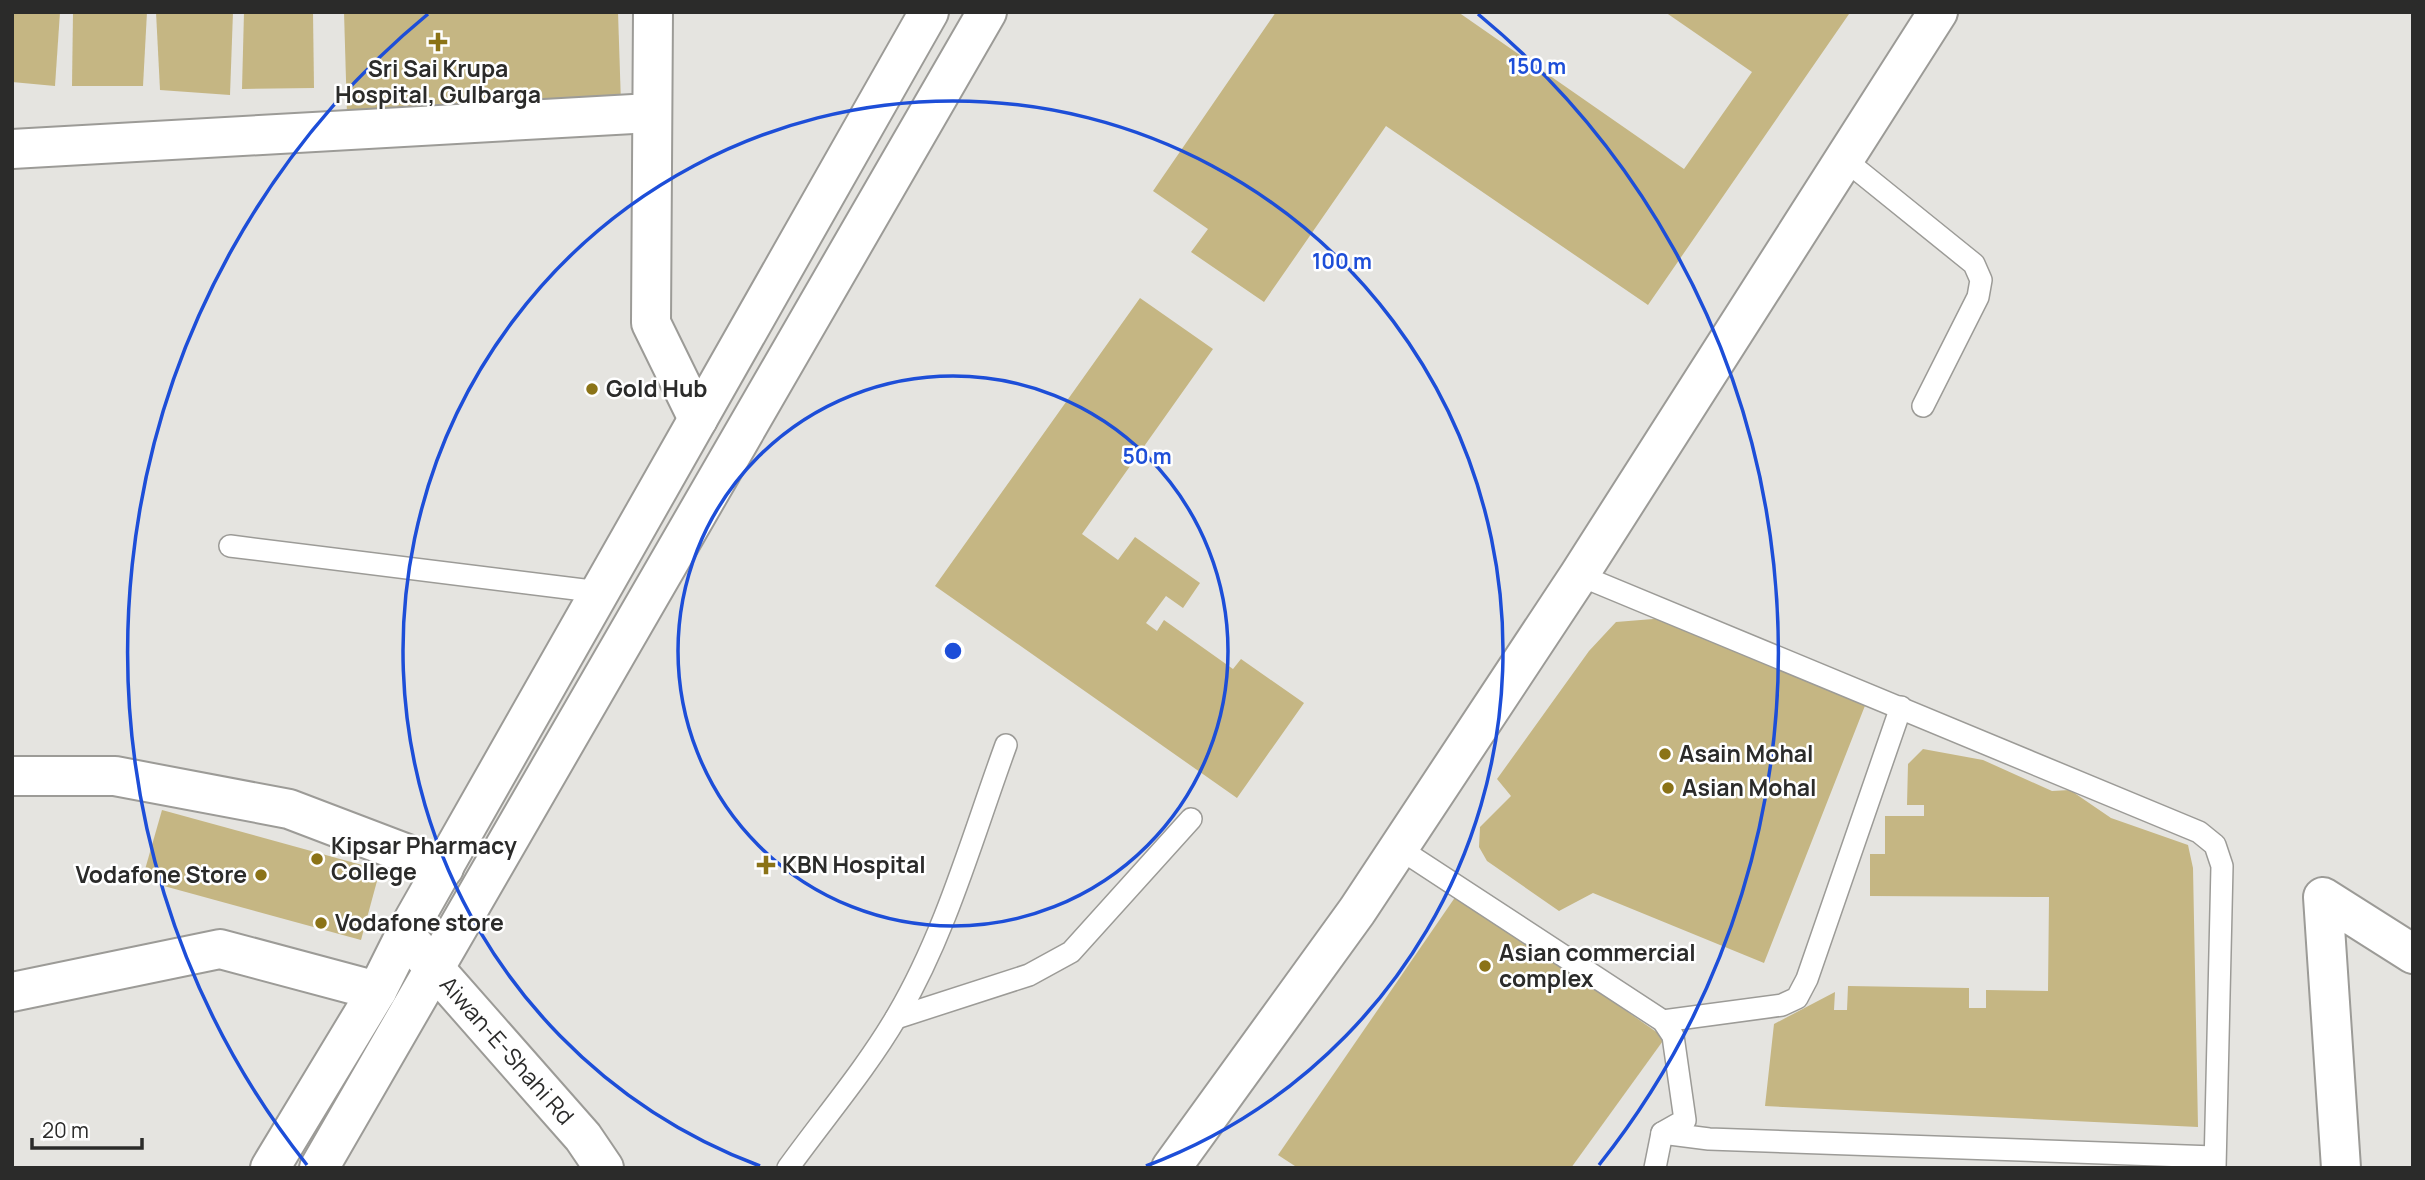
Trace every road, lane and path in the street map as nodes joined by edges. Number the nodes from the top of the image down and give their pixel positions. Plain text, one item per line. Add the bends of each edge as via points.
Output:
1 (653, 12) edge
2 (929, 12) edge
3 (987, 12) edge
4 (1938, 12) edge
5 (651, 113) junction
6 (12, 149) edge
7 (1844, 159) junction
8 (1923, 406) dead end
9 (698, 419) junction
10 (229, 546) dead end
11 (1579, 575) junction
12 (600, 592) junction
13 (1901, 707) junction
14 (1006, 745) dead end
15 (12, 776) edge
16 (1191, 819) dead end
17 (1397, 847) junction
18 (444, 868) junction
19 (405, 935) junction
20 (2413, 954) edge
21 (434, 968) junction
22 (377, 991) junction
23 (12, 992) edge
24 (896, 1018) junction
25 (1663, 1021) junction
26 (1662, 1133) junction
27 (2214, 1162) edge
28 (270, 1168) edge
29 (319, 1168) edge
30 (604, 1168) edge
31 (788, 1168) edge
32 (1171, 1168) edge
33 (1655, 1168) edge
34 (2341, 1168) edge

1 - 5 street
2 - 9 street
3 - 21 street
4 - 7 street
5 - 6 street
5 - 9 street via 651,323
7 - 8 lane via 1974,264 1981,281 1978,297
7 - 11 street
9 - 12 street
10 - 12 lane
11 - 13 lane
11 - 17 street
12 - 18 street
13 - 25 lane via 1797,998 1782,1005
13 - 27 lane via 2199,832 2215,845 2222,866
14 - 24 lane via 933,941
15 - 18 street via 116,776 289,808
16 - 24 lane via 1071,952 1029,975
17 - 25 lane
17 - 32 street via 1357,911
18 - 19 street
19 - 21 street, Aiwan-E-Shahi Rd
19 - 22 street
20 - 34 street via 2323,897
21 - 29 street
21 - 30 street, Aiwan-E-Shahi Rd via 583,1137
22 - 23 street via 220,949
22 - 28 street
24 - 31 lane
25 - 26 lane via 1673,1036 1685,1120
26 - 27 lane via 1709,1139
26 - 33 lane

